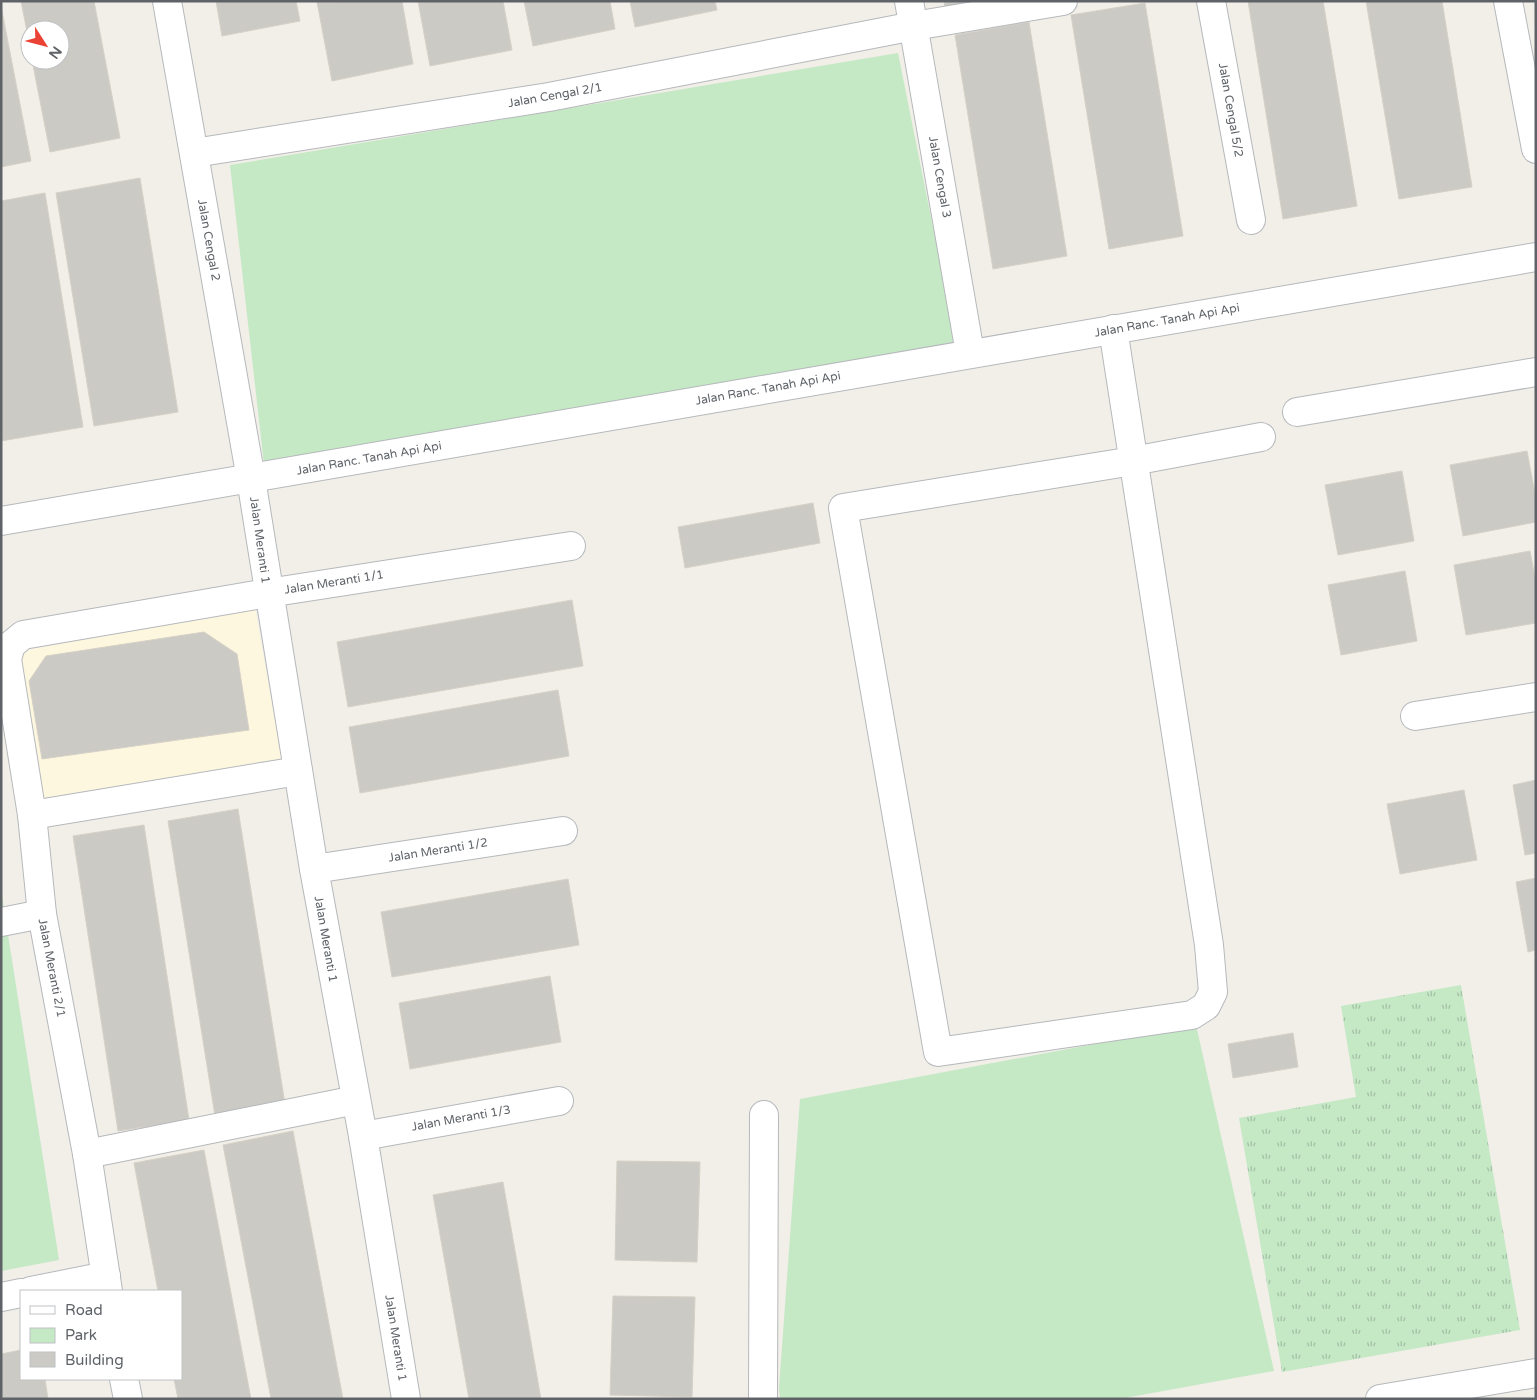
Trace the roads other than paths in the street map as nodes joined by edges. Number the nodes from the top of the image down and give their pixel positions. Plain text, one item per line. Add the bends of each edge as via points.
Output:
1 (167, 1) edge
2 (1063, 1) edge
3 (1211, 1) edge
4 (1508, 1) edge
5 (912, 14) edge
6 (1536, 149) edge
7 (194, 153) junction
8 (1251, 220) dead end
9 (1536, 257) edge
10 (1113, 329) junction
11 (970, 353) junction
12 (1536, 372) edge
13 (1297, 412) dead end
14 (1261, 436) dead end
15 (1133, 461) junction
16 (251, 479) junction
17 (1, 521) edge
18 (571, 546) dead end
19 (268, 593) junction
20 (6, 640) edge
21 (1536, 697) edge
22 (1415, 716) dead end
23 (298, 771) junction
24 (32, 815) junction
25 (563, 831) dead end
26 (314, 869) junction
27 (42, 914) junction
28 (1, 922) edge
29 (356, 1100) junction
30 (559, 1101) dead end
31 (764, 1115) dead end
32 (364, 1136) junction
33 (87, 1154) junction
34 (107, 1284) edge
35 (42, 1290) edge
36 (20, 1293) edge
37 (1, 1297) edge
38 (1536, 1373) edge
39 (124, 1380) edge
40 (128, 1399) edge
41 (406, 1399) edge
42 (762, 1399) edge
43 (1380, 1399) edge

1 - 7 street, Jalan Cengal 2
2 - 5 street, Jalan Cengal 2/1
3 - 8 street, Jalan Cengal 5/2
4 - 6 street
5 - 7 street, Jalan Cengal 2/1 via 549,97
5 - 11 street, Jalan Cengal 3
7 - 16 street, Jalan Cengal 2
9 - 10 street, Jalan Ranc. Tanah Api Api
10 - 11 street, Jalan Ranc. Tanah Api Api
10 - 15 street
11 - 16 street, Jalan Ranc. Tanah Api Api
12 - 13 street
14 - 15 street
15 - 15 street via 1213,992 1206,1006 1192,1015 938,1052 843,508
16 - 17 street, Jalan Ranc. Tanah Api Api
16 - 19 street, Jalan Meranti 1
18 - 19 street, Jalan Meranti 1/1
19 - 20 street, Jalan Meranti 1/1
19 - 23 street, Jalan Meranti 1
20 - 24 street, Jalan Meranti 2/1
21 - 22 street
23 - 24 street
23 - 26 street, Jalan Meranti 1
24 - 27 street, Jalan Meranti 2/1
25 - 26 street, Jalan Meranti 1/2
26 - 29 street, Jalan Meranti 1
27 - 28 street
27 - 33 street, Jalan Meranti 2/1
29 - 32 street, Jalan Meranti 1
29 - 33 street
30 - 32 street, Jalan Meranti 1/3
31 - 42 street
32 - 41 street, Jalan Meranti 1
33 - 34 street, Jalan Meranti 2/1
34 - 35 street
36 - 37 street
38 - 43 street
39 - 40 street

